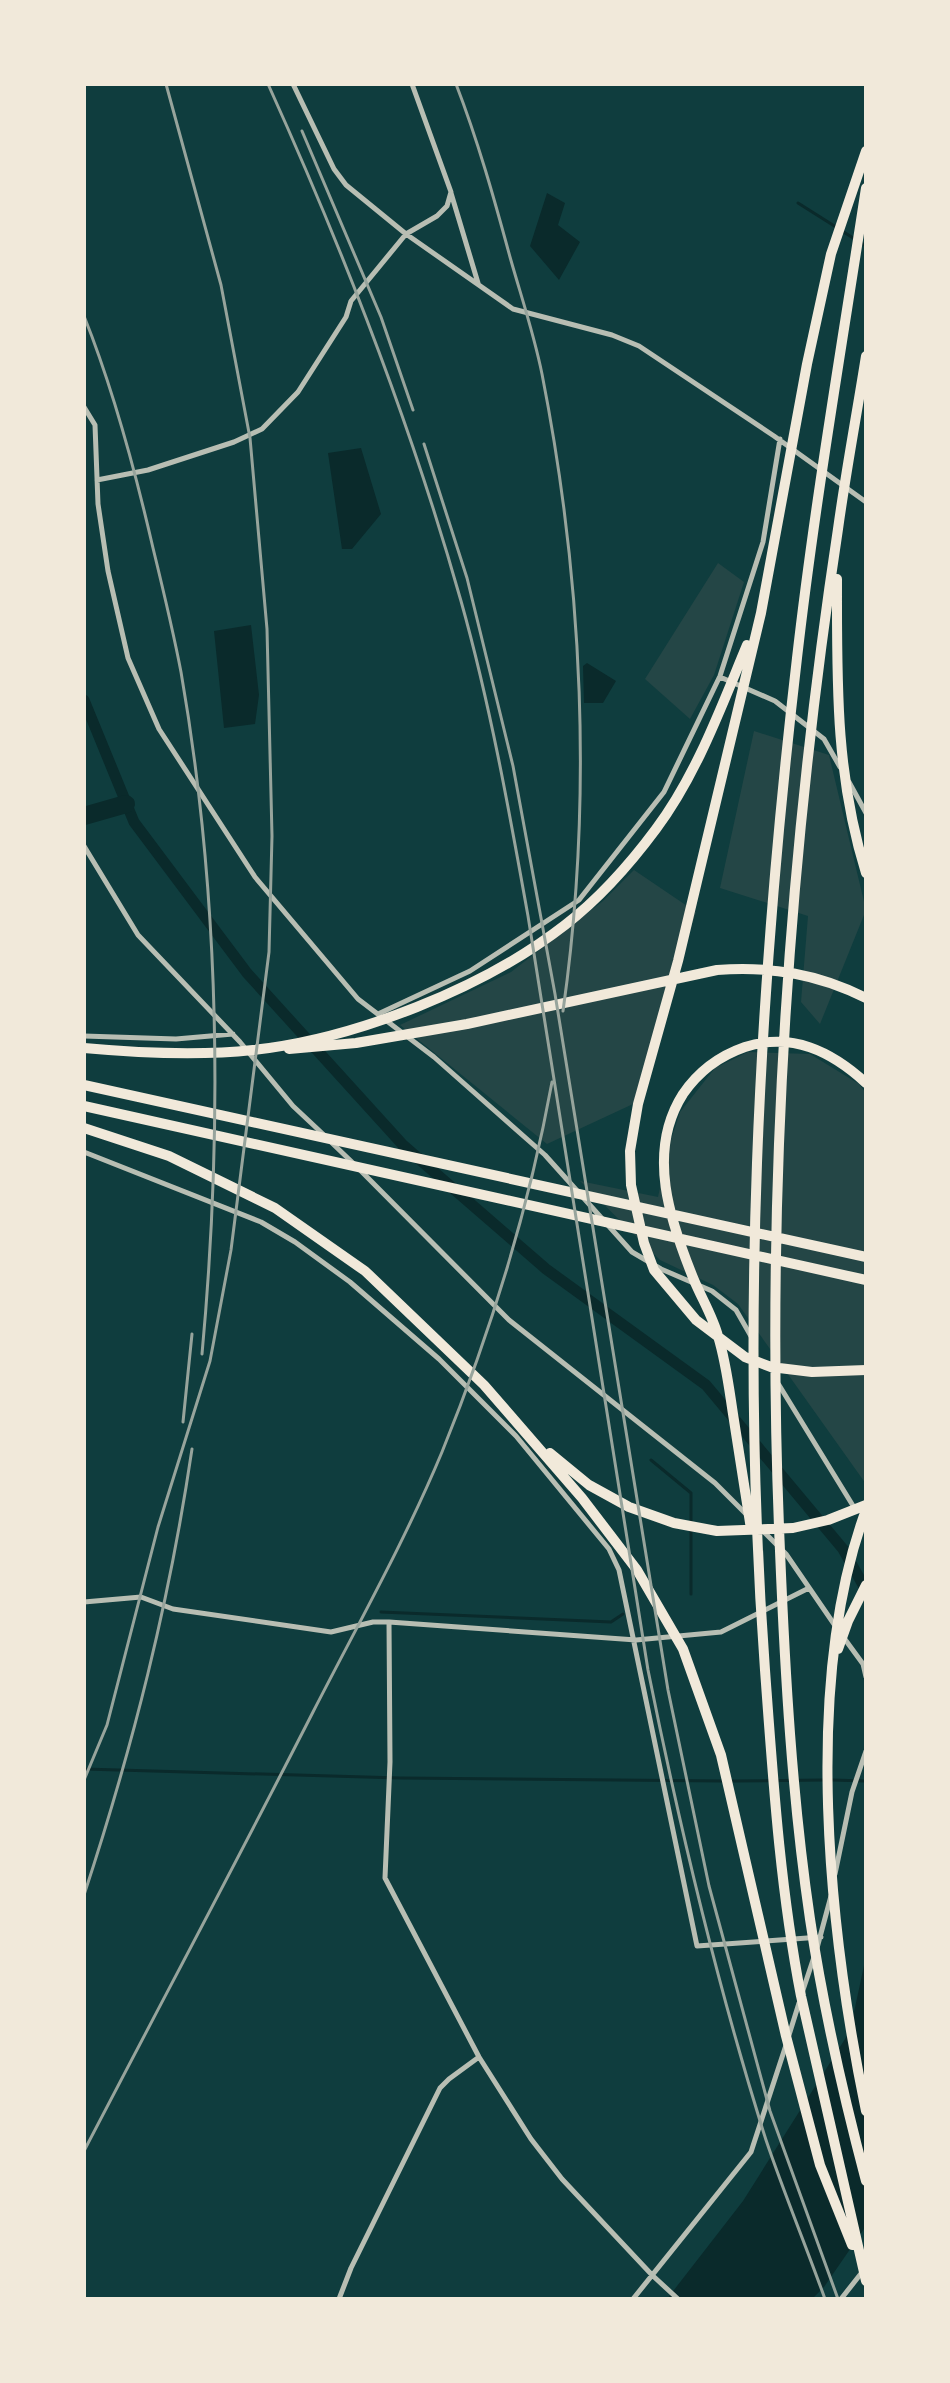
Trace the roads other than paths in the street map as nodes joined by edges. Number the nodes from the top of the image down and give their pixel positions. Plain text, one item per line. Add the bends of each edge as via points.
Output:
1 (293, 84) edge
2 (412, 84) edge
3 (866, 151) edge
4 (866, 188) edge
5 (451, 192) junction
6 (406, 234) junction
7 (479, 285) junction
8 (866, 356) edge
9 (84, 407) edge
10 (780, 439) junction
11 (97, 480) junction
12 (866, 502) edge
13 (837, 531) junction
14 (761, 613) junction
15 (720, 676) junction
16 (866, 813) edge
17 (84, 846) edge
18 (866, 873) edge
19 (866, 998) edge
20 (377, 1014) junction
21 (233, 1034) junction
22 (84, 1036) edge
23 (84, 1048) edge
24 (254, 1050) junction
25 (866, 1083) edge
26 (84, 1085) edge
27 (84, 1106) edge
28 (84, 1128) edge
29 (84, 1152) edge
30 (866, 1257) edge
31 (866, 1280) edge
32 (866, 1370) edge
33 (527, 1434) junction
34 (866, 1507) edge
35 (866, 1522) edge
36 (758, 1574) junction
37 (866, 1585) edge
38 (809, 1588) junction
39 (84, 1602) edge
40 (389, 1622) junction
41 (636, 1640) junction
42 (864, 1664) edge
43 (832, 1670) junction
44 (866, 1677) edge
45 (866, 1751) edge
46 (821, 1937) junction
47 (479, 2057) junction
48 (866, 2111) edge
49 (866, 2181) edge
50 (652, 2275) junction
51 (865, 2275) edge
52 (339, 2299) edge
53 (633, 2299) edge
54 (678, 2299) edge
55 (841, 2299) edge

1 - 6 street via 346,185
2 - 5 street
3 - 14 highway via 825,281
4 - 36 highway via 803,612 770,933 754,1287
5 - 6 street via 437,216
5 - 7 street
6 - 7 street
6 - 11 street via 351,301 298,392 262,429 148,470
7 - 10 street via 513,309 639,346
8 - 13 highway
9 - 11 street via 95,425
10 - 12 street
10 - 15 street via 763,542
11 - 20 street via 108,571 128,658 159,729 255,877 358,999
13 - 18 highway via 840,751 849,813
13 - 49 highway via 790,968 778,1203 776,1430 784,1647 810,1919
14 - 24 highway via 680,794 616,877 582,911 509,961 413,1009 360,1028
14 - 32 highway via 678,961 638,1104 631,1185 654,1270 718,1339 771,1367
15 - 16 street via 775,701 824,739
15 - 20 street via 664,792 579,900 470,971
17 - 21 street via 138,935
19 - 24 highway via 798,973 717,970 356,1043
20 - 35 street via 545,1155 632,1252 712,1291 736,1310 816,1449
21 - 22 street via 176,1039
21 - 38 street via 293,1106 509,1320 715,1483 786,1554
23 - 24 highway
25 - 36 highway via 807,1046 771,1040 725,1055 704,1069 673,1110 666,1132 662,1154 668,1198 725,1362
26 - 30 highway
27 - 31 highway
28 - 33 highway via 169,1156 275,1208 365,1271 484,1385
29 - 41 street via 261,1222 350,1282 439,1359 516,1436 609,1549
33 - 34 highway via 589,1485 674,1523 717,1531 793,1528
33 - 51 highway via 637,1570 683,1649 721,1755 820,2165
34 - 43 highway via 841,1593
36 - 51 highway via 776,1828 792,1948
37 - 43 highway
38 - 41 street via 721,1632
38 - 42 street
39 - 40 street via 141,1597 173,1609 331,1632
40 - 41 street
40 - 47 street via 385,1878
41 - 46 street via 697,1946
42 - 44 street
43 - 48 highway via 829,1773 836,1913
45 - 46 street
46 - 50 street via 751,2152
47 - 50 street via 562,2179
47 - 52 street via 440,2088
50 - 53 street
50 - 54 street
51 - 55 street

